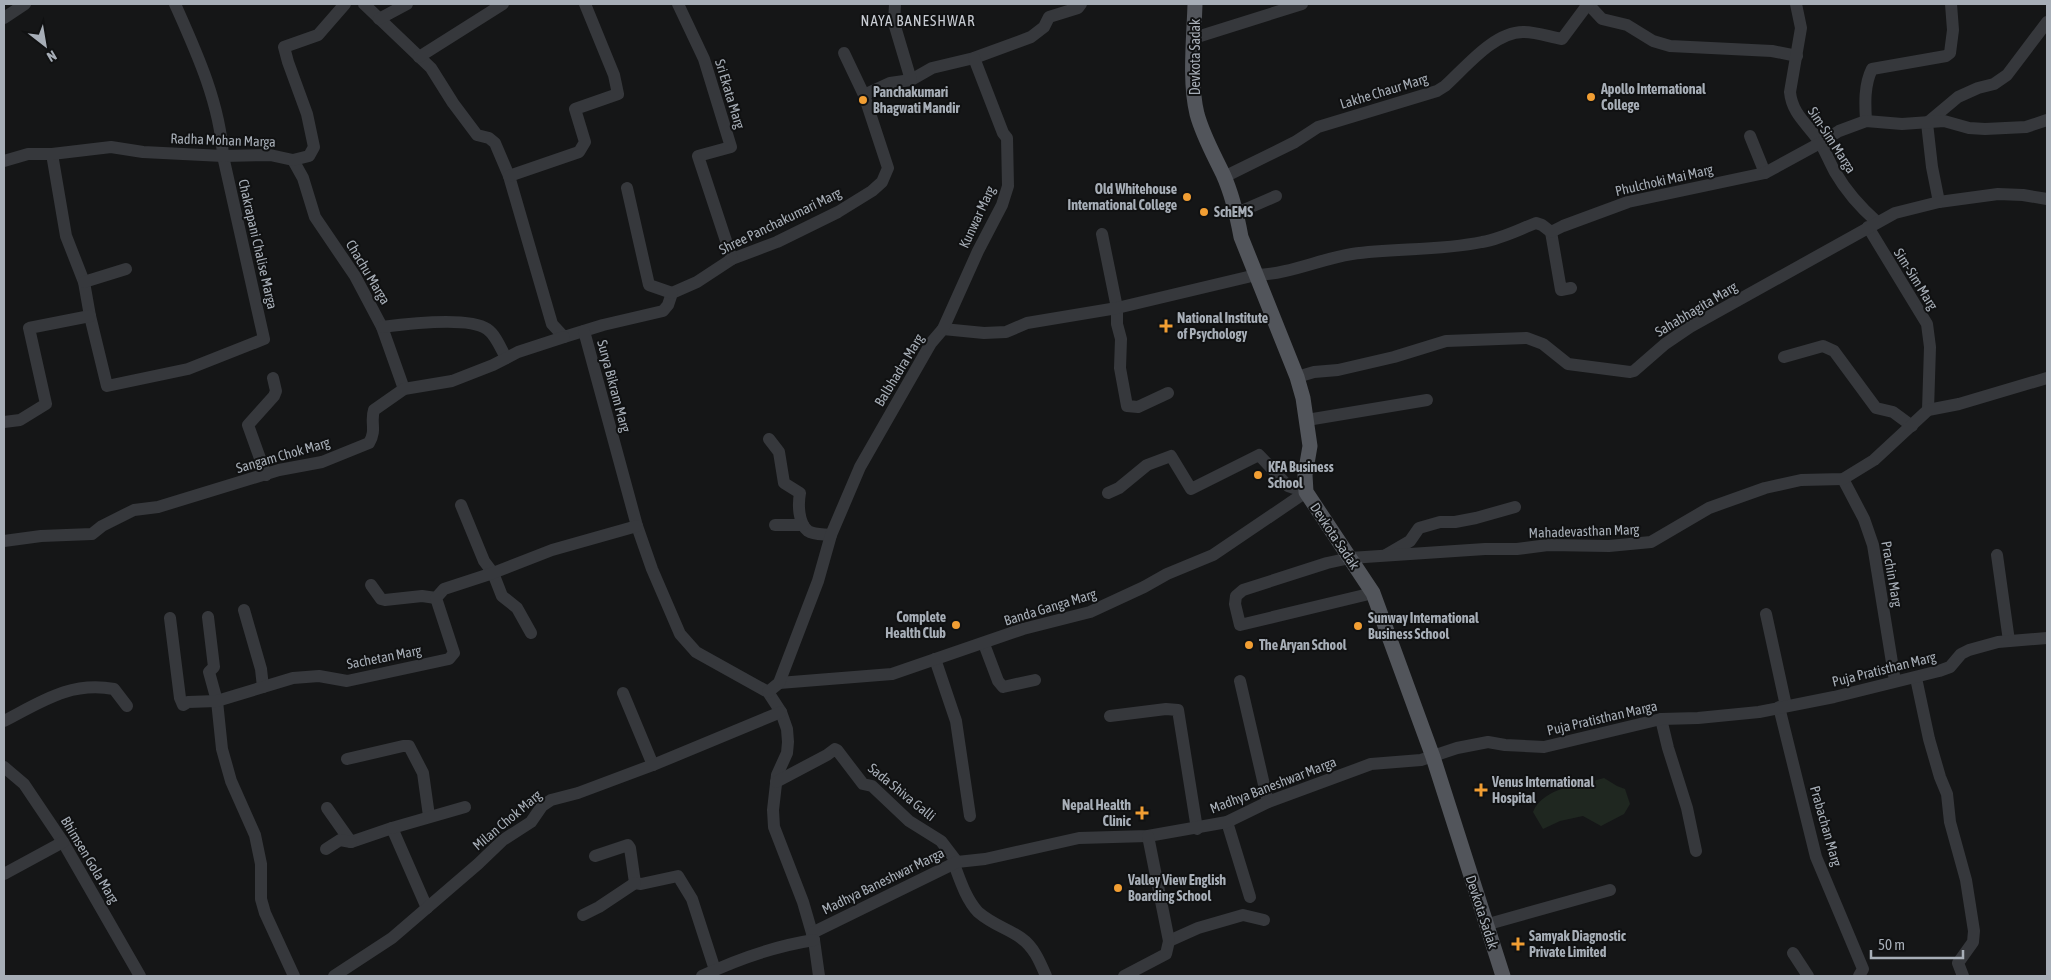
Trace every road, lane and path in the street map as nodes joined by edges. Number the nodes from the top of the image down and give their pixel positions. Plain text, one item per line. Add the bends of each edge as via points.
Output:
1 (25, 4) edge
2 (175, 4) edge
3 (345, 4) edge
4 (364, 4) edge
5 (407, 4) edge
6 (503, 4) edge
7 (585, 4) edge
8 (678, 4) edge
9 (895, 4) edge
10 (1081, 4) edge
11 (1195, 4) edge
12 (1302, 4) edge
13 (1588, 4) edge
14 (1797, 4) edge
15 (1951, 4) edge
16 (4, 18) edge
17 (379, 19) junction
18 (2047, 22) edge
19 (1194, 38) junction
20 (844, 52) dead end
21 (419, 56) junction
22 (1797, 56) junction
23 (974, 58) junction
24 (911, 80) junction
25 (864, 95) junction
26 (2047, 120) edge
27 (1866, 122) junction
28 (1927, 123) junction
29 (1750, 136) dead end
30 (1820, 143) junction
31 (52, 154) junction
32 (222, 156) junction
33 (293, 160) junction
34 (4, 161) edge
35 (1765, 173) junction
36 (510, 176) junction
37 (1224, 177) junction
38 (627, 188) dead end
39 (1276, 196) dead end
40 (2047, 199) edge
41 (1939, 202) junction
42 (1237, 213) junction
43 (1872, 225) junction
44 (1551, 232) junction
45 (1102, 234) dead end
46 (732, 258) junction
47 (126, 269) dead end
48 (1256, 275) junction
49 (84, 282) junction
50 (1571, 288) dead end
51 (672, 293) junction
52 (1117, 308) junction
53 (90, 316) junction
54 (382, 326) junction
55 (943, 329) junction
56 (584, 331) junction
57 (564, 338) junction
58 (1784, 357) dead end
59 (506, 358) junction
60 (1297, 377) junction
61 (273, 378) dead end
62 (2047, 378) edge
63 (404, 389) junction
64 (1168, 393) dead end
65 (1427, 400) dead end
66 (1928, 410) junction
67 (1307, 420) junction
68 (4, 422) edge
69 (1912, 426) junction
70 (769, 439) dead end
71 (266, 475) junction
72 (1842, 479) junction
73 (1306, 492) junction
74 (1108, 493) dead end
75 (462, 505) dead end
76 (1515, 507) dead end
77 (775, 525) dead end
78 (803, 525) junction
79 (636, 526) junction
80 (831, 535) junction
81 (4, 541) edge
82 (1997, 555) dead end
83 (1383, 556) junction
84 (1350, 558) junction
85 (493, 573) junction
86 (372, 585) dead end
87 (1373, 594) junction
88 (436, 598) junction
89 (244, 610) dead end
90 (1766, 614) dead end
91 (208, 617) dead end
92 (170, 618) dead end
93 (531, 632) dead end
94 (2047, 638) edge
95 (2009, 642) junction
96 (984, 644) junction
97 (934, 659) junction
98 (1916, 678) junction
99 (1035, 680) dead end
100 (1240, 681) dead end
101 (1895, 681) junction
102 (778, 683) junction
103 (263, 687) junction
104 (623, 692) dead end
105 (768, 692) junction
106 (217, 700) junction
107 (127, 706) dead end
108 (1783, 706) junction
109 (781, 712) junction
110 (1110, 716) dead end
111 (1661, 718) junction
112 (4, 720) edge
113 (1433, 757) junction
114 (346, 760) dead end
115 (653, 765) junction
116 (4, 767) edge
117 (776, 782) junction
118 (1268, 802) junction
119 (465, 807) dead end
120 (327, 808) dead end
121 (429, 816) junction
122 (970, 816) dead end
123 (1227, 822) junction
124 (392, 828) junction
125 (1198, 829) junction
126 (1148, 836) junction
127 (64, 842) junction
128 (351, 842) junction
129 (326, 848) dead end
130 (1696, 851) dead end
131 (595, 856) dead end
132 (955, 863) junction
133 (4, 874) edge
134 (635, 883) junction
135 (1610, 890) dead end
136 (1250, 897) dead end
137 (427, 908) junction
138 (583, 915) dead end
139 (1264, 920) dead end
140 (1485, 925) junction
141 (813, 936) junction
142 (1169, 941) junction
143 (1793, 953) dead end
144 (716, 970) junction
145 (140, 976) edge
146 (294, 976) edge
147 (334, 976) edge
148 (702, 976) edge
149 (819, 976) edge
150 (1046, 976) edge
151 (1124, 976) edge
152 (1503, 976) edge
153 (1808, 976) edge
154 (1859, 976) edge
155 (1963, 976) edge

1 - 16 street
2 - 32 street, Chakrapani Chalise Marga via 215,108
3 - 33 street, Radha Mohan Marga via 318,35 284,47 307,114 314,147 309,156
4 - 17 street
5 - 17 street
6 - 21 street
7 - 36 street via 614,75 618,94 575,109 586,142 579,152
8 - 46 street, Sri Ekata Marg via 704,59 731,147 698,156
9 - 24 street via 894,22
10 - 23 street via 1078,8 1049,17 1044,27 1032,37
11 - 19 main road, Devkota Sadak
12 - 19 street
13 - 22 street via 1602,19 1627,25 1653,41 1670,46 1772,51
13 - 37 street, Lakhe Chaur Marg via 1562,39 1523,32 1494,41 1437,91 1370,108 1318,127
14 - 22 street, Sim-Sim Marga via 1801,28
15 - 27 street via 1953,30 1950,53 1872,69 1865,95
17 - 21 street
18 - 28 street via 2008,75 1994,84 1958,97
19 - 37 main road, Devkota Sadak via 1197,112
20 - 25 street, Shree Panchakumari Marg
21 - 36 street via 431,68 477,135 495,143
22 - 30 street, Sim-Sim Marga via 1791,101 1799,117
23 - 24 street via 932,68
23 - 55 street, Kunwar Marg via 1007,138 1008,186
24 - 25 street via 890,83
25 - 46 street, Shree Panchakumari Marg via 888,168 882,182 838,212 777,242
26 - 28 street, Phulchoki Mai Marg via 2026,127 1985,129 1944,121
27 - 28 street, Phulchoki Mai Marg
27 - 30 street, Phulchoki Mai Marg via 1839,130
28 - 41 street
29 - 35 street
30 - 35 street, Phulchoki Mai Marg
30 - 43 street, Sim-Sim Marga via 1835,173
31 - 32 street, Radha Mohan Marga via 111,147
31 - 34 street, Radha Mohan Marga via 28,154
31 - 49 street via 66,236
32 - 33 street, Radha Mohan Marga via 270,155
32 - 53 street, Chakrapani Chalise Marga via 264,339 188,369 107,386
33 - 54 street, Chachu Marga via 303,178 315,217 355,276
35 - 44 street, Phulchoki Mai Marg via 1628,202
36 - 57 street via 552,324
37 - 42 main road, Devkota Sadak
38 - 51 street via 649,285
39 - 42 street
40 - 41 street, Sahabhagita Marg via 1998,194
41 - 43 street, Sahabhagita Marg via 1895,213
42 - 48 main road, Devkota Sadak via 1241,237
43 - 60 street, Sahabhagita Marg via 1690,327 1630,372 1568,364 1543,344 1527,338 1446,341 1394,357
43 - 66 street, Sim-Sim Marg via 1927,324 1930,348
44 - 48 street via 1536,223 1481,242 1354,254 1272,275
44 - 50 street via 1561,290
45 - 52 street
46 - 51 street, Shree Panchakumari Marg via 697,282
47 - 49 street
48 - 52 street, Balbhadra Marg
48 - 60 main road, Devkota Sadak
49 - 53 street
51 - 56 street via 663,311
52 - 55 street, Balbhadra Marg via 1027,323 1006,332
52 - 64 street via 1120,368 1127,406 1138,407
53 - 68 street via 29,328 46,404 20,420
54 - 59 street, Chachu Marga via 428,321 477,324 492,332
54 - 63 street
55 - 80 street, Balbhadra Marg via 931,343 860,467
56 - 57 street, Surya Bikram Marg
56 - 79 street, Surya Bikram Marg
57 - 59 street, Sangam Chok Marg
58 - 69 street via 1828,346 1876,408 1893,412
59 - 63 street, Sangam Chok Marg via 452,381
60 - 67 main road, Devkota Sadak
61 - 71 street via 274,396 248,425
62 - 66 street
63 - 71 street, Sangam Chok Marg via 374,410 373,436 369,443 322,462
65 - 67 street
66 - 69 street, Mahadevasthan Marg
67 - 73 main road, Devkota Sadak via 1310,446
69 - 72 street, Mahadevasthan Marg via 1874,460
70 - 78 street via 779,452 784,484 800,493 798,503
71 - 81 street, Sangam Chok Marg via 158,507 134,510 92,534
72 - 83 street, Mahadevasthan Marg via 1801,480 1765,488 1709,508 1651,542
72 - 101 street, Prachin Marg via 1864,519 1873,545
73 - 74 street via 1288,486 1259,455 1191,489 1171,456 1147,465
73 - 84 main road, Devkota Sadak
73 - 96 street, Banda Ganga Marg via 1213,555 1090,612 1023,629
75 - 85 street via 484,561
76 - 83 street via 1419,528 1410,541
77 - 78 street
78 - 80 street via 814,534
79 - 85 street via 552,550
79 - 105 street, Surya Bikram Marg via 680,634 696,652
80 - 102 street, Balbhadra Marg via 818,581
82 - 95 street
83 - 84 street, Mahadevasthan Marg
84 - 87 main road, Devkota Sadak
84 - 87 street, Mahadevasthan Marg via 1243,590 1236,596 1235,604 1240,625
85 - 88 street via 444,589
85 - 93 street via 502,596 517,608
86 - 88 street via 385,600 422,596
87 - 113 main road, Devkota Sadak
88 - 103 street, Sachetan Marg via 454,653 449,659 347,681 319,676 293,678
89 - 103 street
90 - 108 street, Prabachan Marg
91 - 106 street via 214,667 210,672
92 - 106 street, Sachetan Marg via 183,705
94 - 95 street, Puja Pratisthan Marg
95 - 98 street, Puja Pratisthan Marg via 1969,650 1950,667
96 - 97 street, Banda Ganga Marg
96 - 99 street via 1003,687
97 - 102 street, Banda Ganga Marg via 892,674
97 - 122 street via 956,721
98 - 101 street, Puja Pratisthan Marg
98 - 155 street via 1934,758 1947,794 1950,822 1966,880 1974,930 1973,942 1958,963
100 - 118 street
101 - 108 street, Puja Pratisthan Marg
102 - 105 street, Balbhadra Marg
103 - 106 street, Sachetan Marg
104 - 115 street
105 - 109 street
106 - 146 street via 222,749 230,781 255,835 261,864 261,899
107 - 112 street via 114,689 80,687 62,691
108 - 111 street, Puja Pratisthan Marga via 1746,714
108 - 154 street, Prabachan Marg via 1816,857 1863,968
109 - 115 street, Milan Chok Marg
109 - 117 street via 788,742
110 - 125 street via 1178,710
111 - 113 street, Puja Pratisthan Marga via 1544,747 1488,742
111 - 130 street
113 - 118 street, Madhya Baneshwar Marga via 1371,764
113 - 140 main road, Devkota Sadak
114 - 121 street via 409,746 423,774
115 - 137 street, Milan Chok Marg via 551,800 542,806 531,822 503,840
116 - 127 street, Bhimsen Gola Marg via 24,784
117 - 132 street, Sada Shiva Galli via 835,749 862,784 872,786 909,820 941,841
117 - 141 street via 774,827
118 - 123 street, Madhya Baneshwar Marga
119 - 121 street
120 - 128 street
121 - 124 street
123 - 125 street, Madhya Baneshwar Marga
123 - 136 street
124 - 128 street
124 - 137 street
125 - 126 street, Madhya Baneshwar Marga
126 - 132 street, Madhya Baneshwar Marga via 1079,838
126 - 142 street
127 - 133 street
127 - 145 street, Bhimsen Gola Marg
128 - 129 street via 340,840
131 - 134 street via 628,845
132 - 141 street, Madhya Baneshwar Marga
132 - 150 street via 968,898 978,911 997,926 1022,938 1036,953
134 - 138 street
134 - 144 street via 641,884 675,872 692,899
135 - 140 street
137 - 147 street, Milan Chok Marg via 392,938
139 - 142 street via 1244,915 1198,928
140 - 152 main road, Devkota Sadak
141 - 144 street, Madhya Baneshwar Marga
141 - 149 street
142 - 151 street via 1166,954
143 - 153 street
144 - 148 street, Madhya Baneshwar Marga

